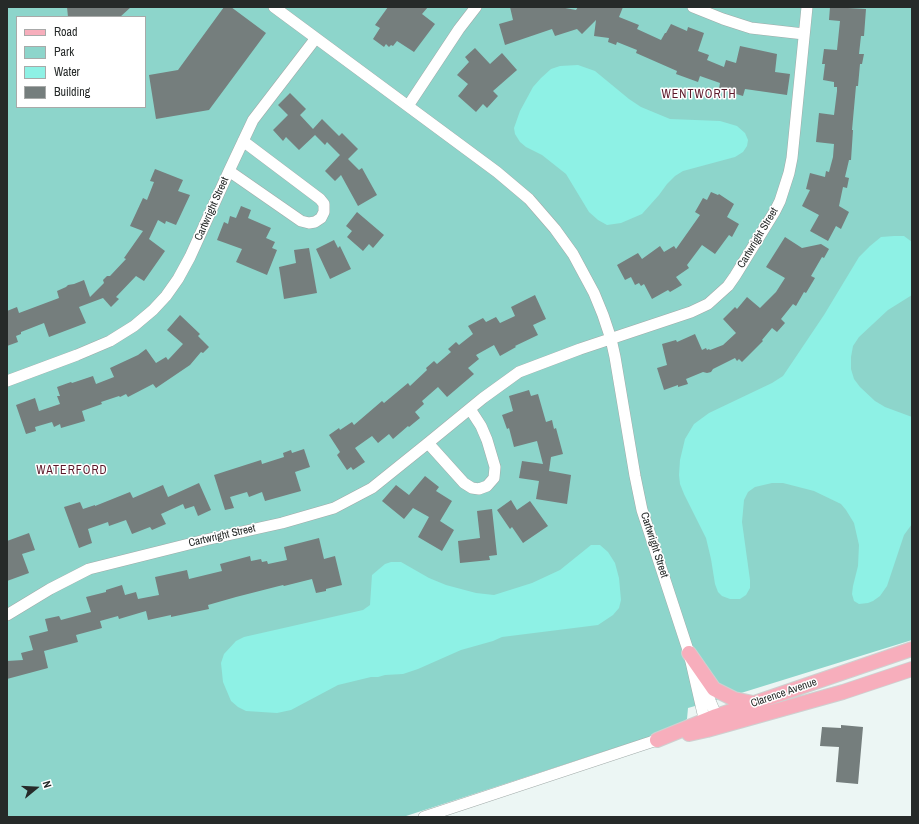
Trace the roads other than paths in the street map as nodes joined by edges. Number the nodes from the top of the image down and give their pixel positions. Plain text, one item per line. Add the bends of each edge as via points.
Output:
1 (274, 7) edge
2 (476, 7) edge
3 (693, 7) edge
4 (807, 7) edge
5 (804, 34) junction
6 (316, 38) junction
7 (408, 106) junction
8 (243, 141) junction
9 (229, 171) junction
10 (611, 339) junction
11 (7, 381) edge
12 (470, 409) junction
13 (428, 443) junction
14 (7, 615) edge
15 (912, 649) edge
16 (689, 653) junction
17 (912, 669) edge
18 (754, 703) junction
19 (712, 724) junction
20 (657, 740) joint
21 (424, 817) edge

1 - 6 street, Cartwright Street
2 - 7 street
3 - 5 street via 751,28
4 - 5 street, Cartwright Street
5 - 10 street, Cartwright Street via 789,173 775,211 735,276 708,304
6 - 7 street, Cartwright Street
6 - 8 street, Cartwright Street via 253,120
7 - 10 street, Cartwright Street via 529,199 573,254 594,293
8 - 9 street, Cartwright Street
8 - 9 street, Cartwright Street via 320,199 324,204 324,212 315,222 301,221
9 - 11 street, Cartwright Street via 190,257 166,296 153,310 110,341
10 - 12 street, Cartwright Street via 519,372
10 - 16 street, Cartwright Street via 642,510
12 - 13 street, Cartwright Street
12 - 13 street via 487,440 494,467 494,478 487,486 479,489 464,483
13 - 14 street, Cartwright Street via 372,488 334,508 90,569
15 - 18 main road, Clarence Avenue
16 - 18 main road via 714,689 734,699
16 - 19 street, Cartwright Street
17 - 19 main road, Clarence Avenue via 844,692
18 - 19 main road, Clarence Avenue
19 - 20 main road, Clarence Avenue
20 - 21 street, Clarence Avenue

